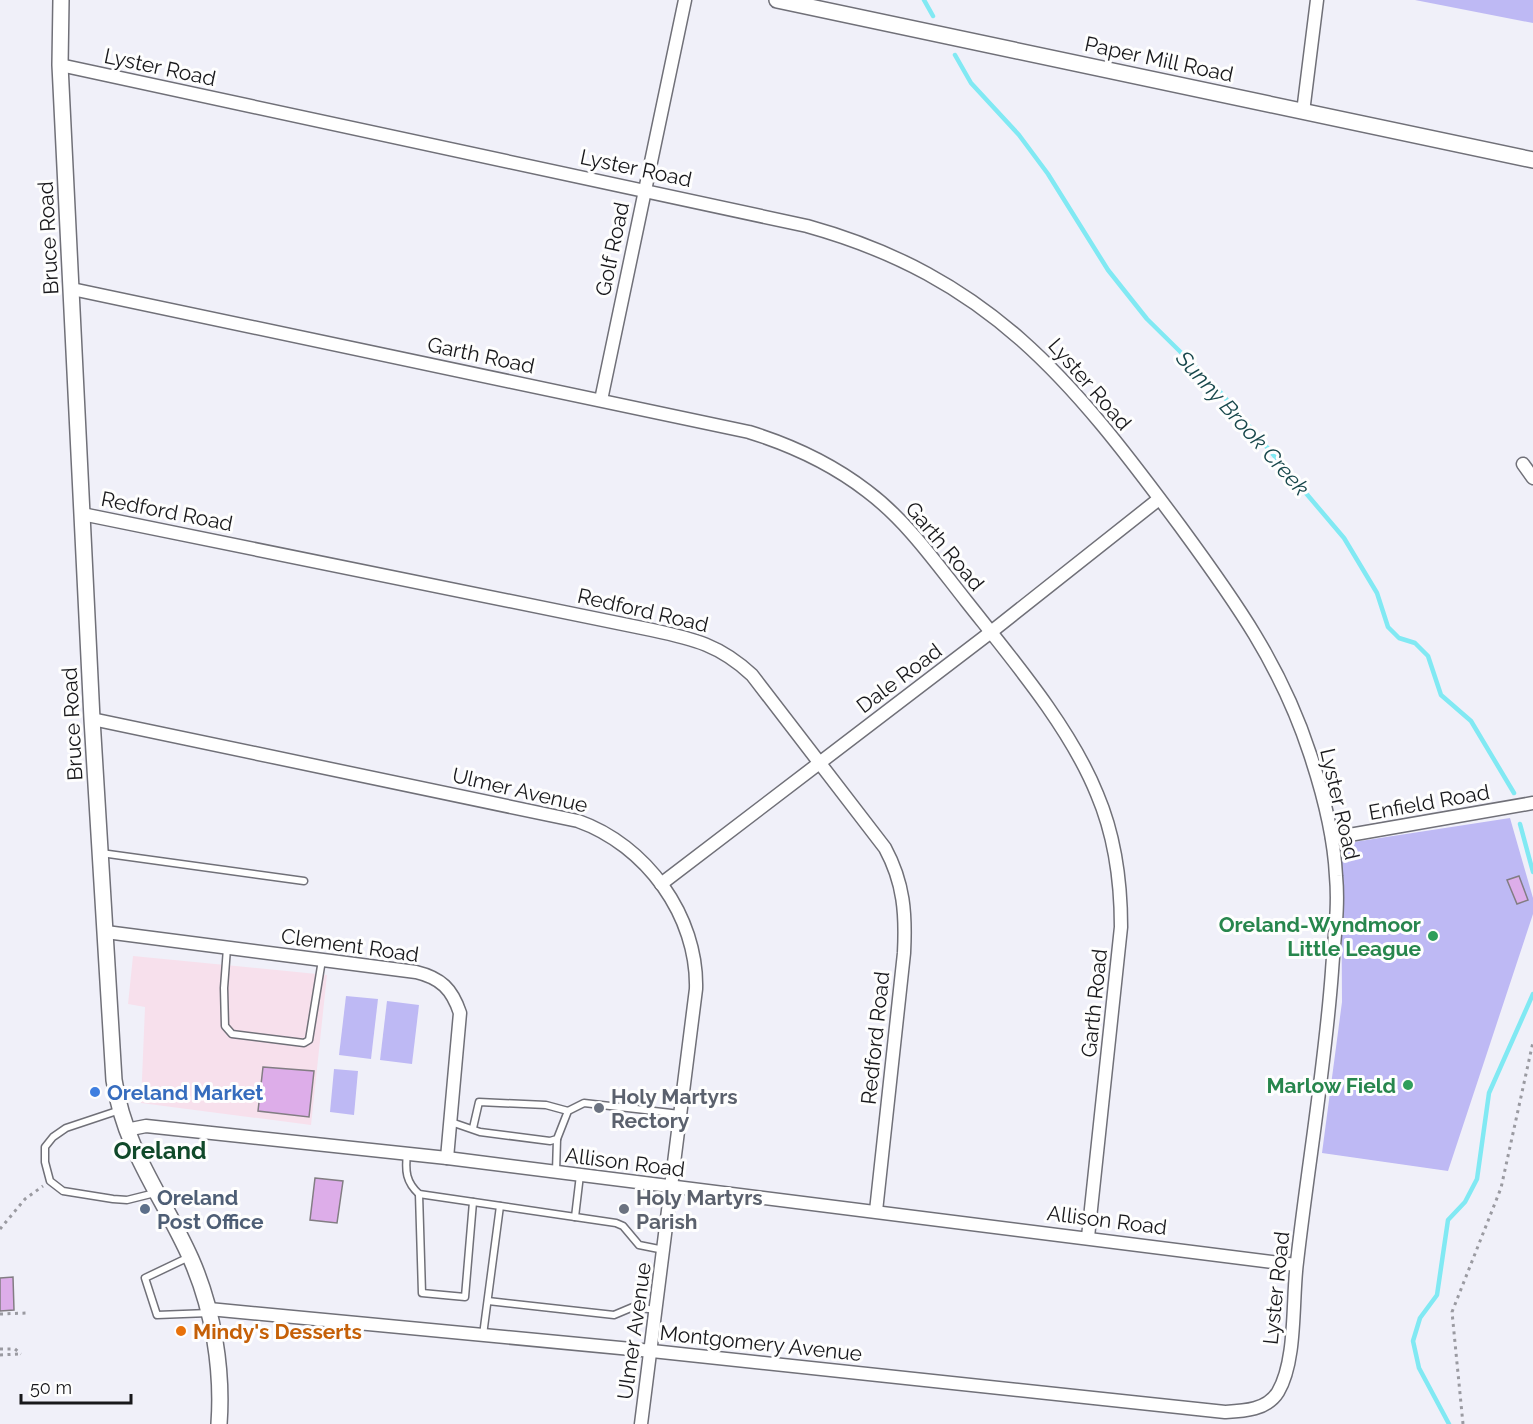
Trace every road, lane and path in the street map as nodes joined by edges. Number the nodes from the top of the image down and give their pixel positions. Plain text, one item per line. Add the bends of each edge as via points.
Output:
1 (61, 0) edge
2 (685, 0) edge
3 (777, 0) edge
4 (1317, 0) edge
5 (60, 65) junction
6 (1303, 112) junction
7 (1533, 160) edge
8 (644, 189) junction
9 (72, 289) junction
10 (601, 400) junction
11 (1523, 464) dead end
12 (1533, 478) edge
13 (1159, 499) junction
14 (82, 514) junction
15 (991, 632) junction
16 (92, 719) junction
17 (819, 764) junction
18 (1533, 803) edge
19 (1332, 838) junction
20 (100, 853) junction
21 (304, 881) dead end
22 (661, 884) junction
23 (106, 932) junction
24 (227, 948) junction
25 (322, 960) junction
26 (1533, 1042) edge
27 (120, 1110) junction
28 (568, 1111) junction
29 (681, 1114) junction
30 (451, 1122) junction
31 (473, 1128) junction
32 (126, 1130) junction
33 (553, 1140) junction
34 (407, 1154) junction
35 (447, 1158) junction
36 (556, 1172) junction
37 (580, 1175) junction
38 (50, 1181) junction
39 (672, 1188) junction
40 (155, 1193) junction
41 (419, 1194) junction
42 (474, 1202) junction
43 (500, 1206) junction
44 (876, 1211) junction
45 (574, 1217) junction
46 (0, 1229) edge
47 (1088, 1237) junction
48 (665, 1250) junction
49 (190, 1257) junction
50 (1296, 1265) junction
51 (488, 1301) junction
52 (657, 1310) junction
53 (210, 1311) junction
54 (27, 1312) dead end
55 (0, 1314) edge
56 (483, 1335) junction
57 (0, 1349) edge
58 (652, 1351) junction
59 (0, 1355) edge
60 (1270, 1402) joint
61 (219, 1424) edge
62 (641, 1424) edge
63 (1463, 1424) edge

1 - 5 street, Bruce Road
2 - 8 street, Golf Road
3 - 6 street, Paper Mill Road
4 - 6 street
5 - 8 street, Lyster Road
5 - 9 street, Bruce Road
6 - 7 street, Paper Mill Road
8 - 10 street, Golf Road
8 - 13 street, Lyster Road via 845,236 903,260 957,290 1013,331 1056,371
9 - 10 street, Garth Road
9 - 14 street, Bruce Road
10 - 15 street, Garth Road via 749,432 788,446 842,474 906,525
11 - 12 street
13 - 15 street, Dale Road
13 - 19 street, Lyster Road via 1238,606 1269,657 1305,738
14 - 16 street, Bruce Road
14 - 17 street, Redford Road via 710,645 752,675
15 - 17 street, Dale Road
15 - 47 street, Garth Road via 1082,760 1098,795 1115,852 1121,927
16 - 20 street, Bruce Road
16 - 22 street, Ulmer Avenue via 578,821 619,840
17 - 22 street, Dale Road
17 - 44 street, Redford Road via 885,848 904,897 904,953
18 - 19 street, Enfield Road
19 - 50 street, Lyster Road via 1337,913
20 - 21 lane
20 - 23 street, Bruce Road
22 - 29 street, Ulmer Avenue via 688,932 695,958 696,989
23 - 24 street, Clement Road
23 - 27 street, Bruce Road via 114,1080
24 - 25 street, Clement Road
24 - 25 lane via 225,1026 228,1032 242,1035 309,1040
25 - 30 street, Clement Road via 416,972 433,977 449,989 460,1013
26 - 63 path via 1501,1188 1452,1312
27 - 32 street, Bruce Road
27 - 38 lane via 66,1128 53,1137 45,1148
28 - 29 lane via 584,1103
28 - 31 lane via 546,1105 479,1102
28 - 33 lane
29 - 39 street, Ulmer Avenue
30 - 31 lane
30 - 35 street, Clement Road
31 - 33 lane
32 - 34 street, Allison Road via 146,1126
32 - 40 street, Bruce Road
33 - 36 lane
34 - 35 street, Allison Road
34 - 41 lane via 405,1171
35 - 36 street, Allison Road
36 - 37 street, Allison Road
37 - 39 street, Allison Road
37 - 45 lane
38 - 40 lane via 63,1191 113,1199
38 - 46 path via 26,1198
39 - 44 street, Allison Road
39 - 48 street, Ulmer Avenue
40 - 49 street, Bruce Road
41 - 42 lane
41 - 42 lane via 422,1293 465,1297
42 - 43 lane
43 - 45 lane
43 - 51 lane
44 - 47 street, Allison Road
45 - 48 lane via 616,1223 639,1245
47 - 50 street, Allison Road
48 - 52 street, Ulmer Avenue
49 - 53 street, Bruce Road
49 - 53 lane via 145,1278 157,1315
50 - 60 street, Lyster Road via 1288,1363
51 - 52 lane via 615,1316 633,1307
51 - 56 lane
52 - 58 street, Ulmer Avenue
53 - 56 street, Montgomery Avenue
53 - 61 street, Bruce Road
54 - 55 path
56 - 58 street, Montgomery Avenue
57 - 59 path via 15,1349 21,1354
58 - 60 street, Montgomery Avenue via 1226,1412
58 - 62 street, Ulmer Avenue

